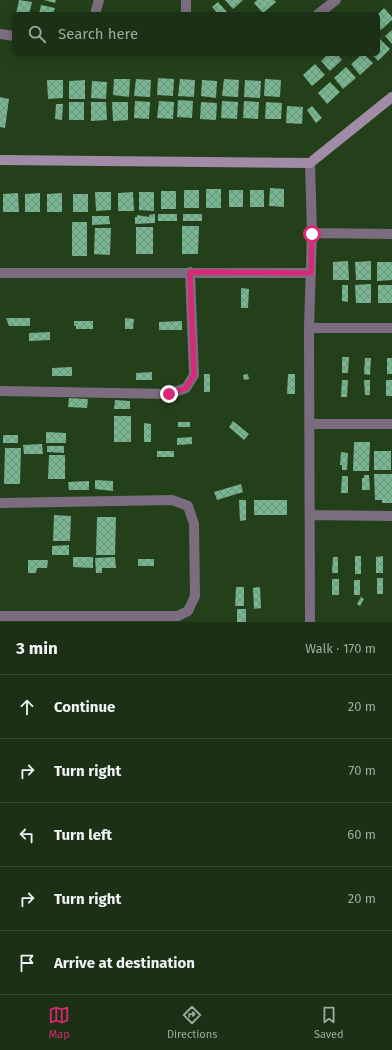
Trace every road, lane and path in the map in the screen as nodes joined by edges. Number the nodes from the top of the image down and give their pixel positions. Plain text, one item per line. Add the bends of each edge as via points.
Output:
1 (99, 0) edge
2 (186, 0) edge
3 (336, 0) edge
4 (96, 12) edge
5 (186, 12) edge
6 (321, 12) edge
7 (0, 34) edge
8 (12, 36) edge
9 (392, 97) edge
10 (0, 160) edge
11 (310, 163) junction
12 (312, 234) junction
13 (392, 234) edge
14 (190, 272) junction
15 (0, 273) edge
16 (311, 273) junction
17 (308, 328) junction
18 (392, 328) edge
19 (0, 391) edge
20 (310, 424) junction
21 (392, 424) edge
22 (0, 503) edge
23 (310, 515) junction
24 (392, 516) edge
25 (0, 616) edge
26 (310, 622) edge

1 - 4 street
2 - 5 street
3 - 6 street
7 - 8 street
9 - 11 street
10 - 11 street
11 - 12 street
12 - 13 street
12 - 16 street
14 - 15 street
14 - 16 street
14 - 19 street via 194,375 186,388 169,394
16 - 17 street
17 - 18 street
17 - 20 street
20 - 21 street
20 - 23 street
22 - 25 street via 172,500 188,506 194,524 195,596 188,611 178,616
23 - 24 street
23 - 26 street

